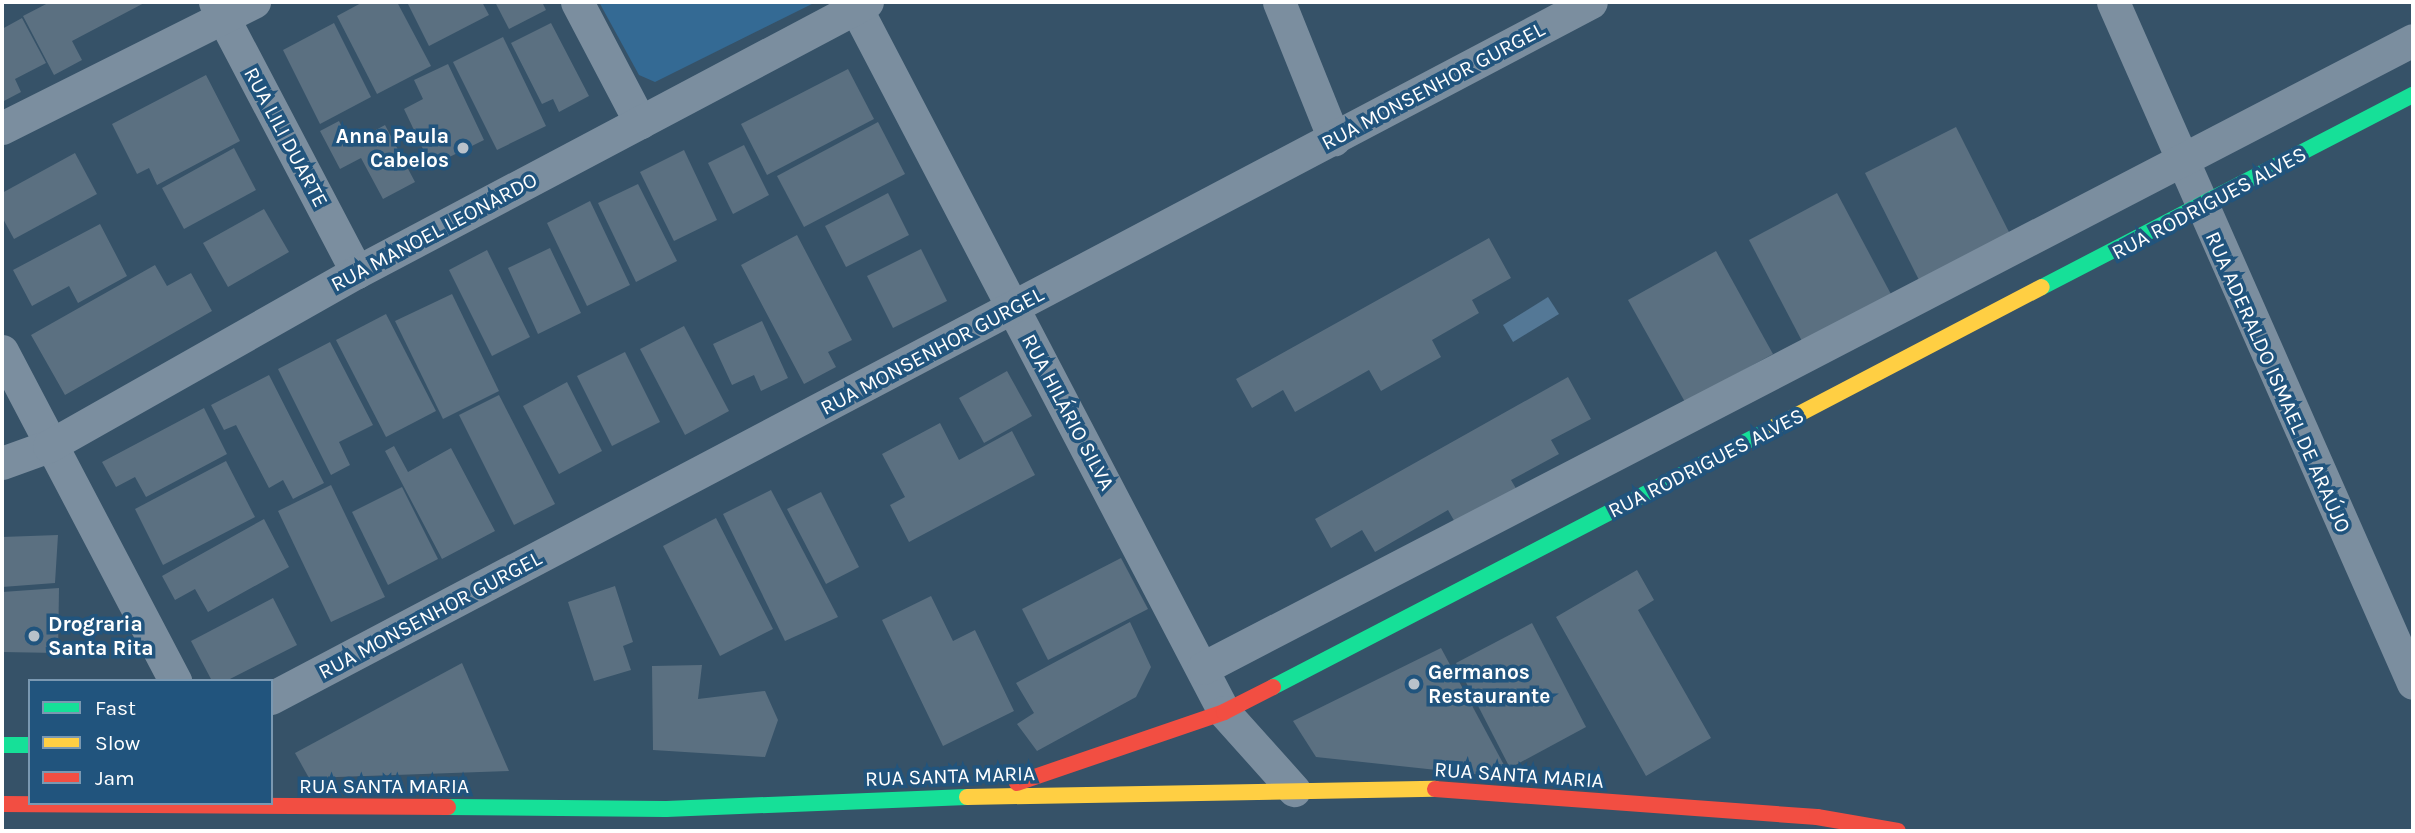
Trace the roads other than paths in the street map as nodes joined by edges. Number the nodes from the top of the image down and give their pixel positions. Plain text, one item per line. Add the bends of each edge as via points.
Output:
1 (254, 2) edge
2 (577, 2) edge
3 (1279, 2) edge
4 (1591, 2) edge
5 (2113, 2) edge
6 (861, 5) edge
7 (219, 10) edge
8 (2413, 40) edge
9 (2413, 95) edge
10 (640, 122) junction
11 (2, 128) edge
12 (1334, 139) junction
13 (2181, 163) junction
14 (2200, 209) junction
15 (357, 272) junction
16 (1013, 309) junction
17 (2, 351) edge
18 (49, 446) junction
19 (2, 463) edge
20 (1203, 668) junction
21 (174, 679) edge
22 (2413, 683) edge
23 (273, 697) edge
24 (1224, 712) junction
25 (2, 745) edge
26 (28, 745) edge
27 (1294, 790) junction
28 (982, 796) junction
29 (2, 804) edge
30 (28, 804) edge
31 (135, 805) edge
32 (1898, 831) edge

1 - 7 street
2 - 10 street
3 - 12 street
4 - 12 street, RUA MONSENHOR GURGEL
5 - 13 street, RUA ADERALDO ISMAEL DE ARAÚJO
6 - 10 street, RUA MANOEL LEONARDO
6 - 16 street, RUA HILÁRIO SILVA
7 - 11 street
7 - 15 street, RUA LILI DUARTE
8 - 13 street
9 - 14 street, RUA RODRIGUES ALVES
10 - 15 street, RUA MANOEL LEONARDO
12 - 16 street, RUA MONSENHOR GURGEL
13 - 14 street, RUA ADERALDO ISMAEL DE ARAÚJO
13 - 20 street
14 - 22 street, RUA ADERALDO ISMAEL DE ARAÚJO
14 - 24 street, RUA RODRIGUES ALVES
15 - 18 street, RUA MANOEL LEONARDO
16 - 20 street, RUA HILÁRIO SILVA
16 - 23 street, RUA MONSENHOR GURGEL
17 - 18 street
18 - 19 street, RUA MANOEL LEONARDO
18 - 21 street
20 - 24 street, RUA HILÁRIO SILVA
24 - 27 street, RUA HILÁRIO SILVA
24 - 28 street, RUA RODRIGUES ALVES
25 - 26 street
27 - 28 street, RUA SANTA MARIA
27 - 32 street, RUA SANTA MARIA via 1453,789 1817,817
28 - 31 street, RUA SANTA MARIA via 666,809
29 - 30 street, RUA SANTA MARIA

